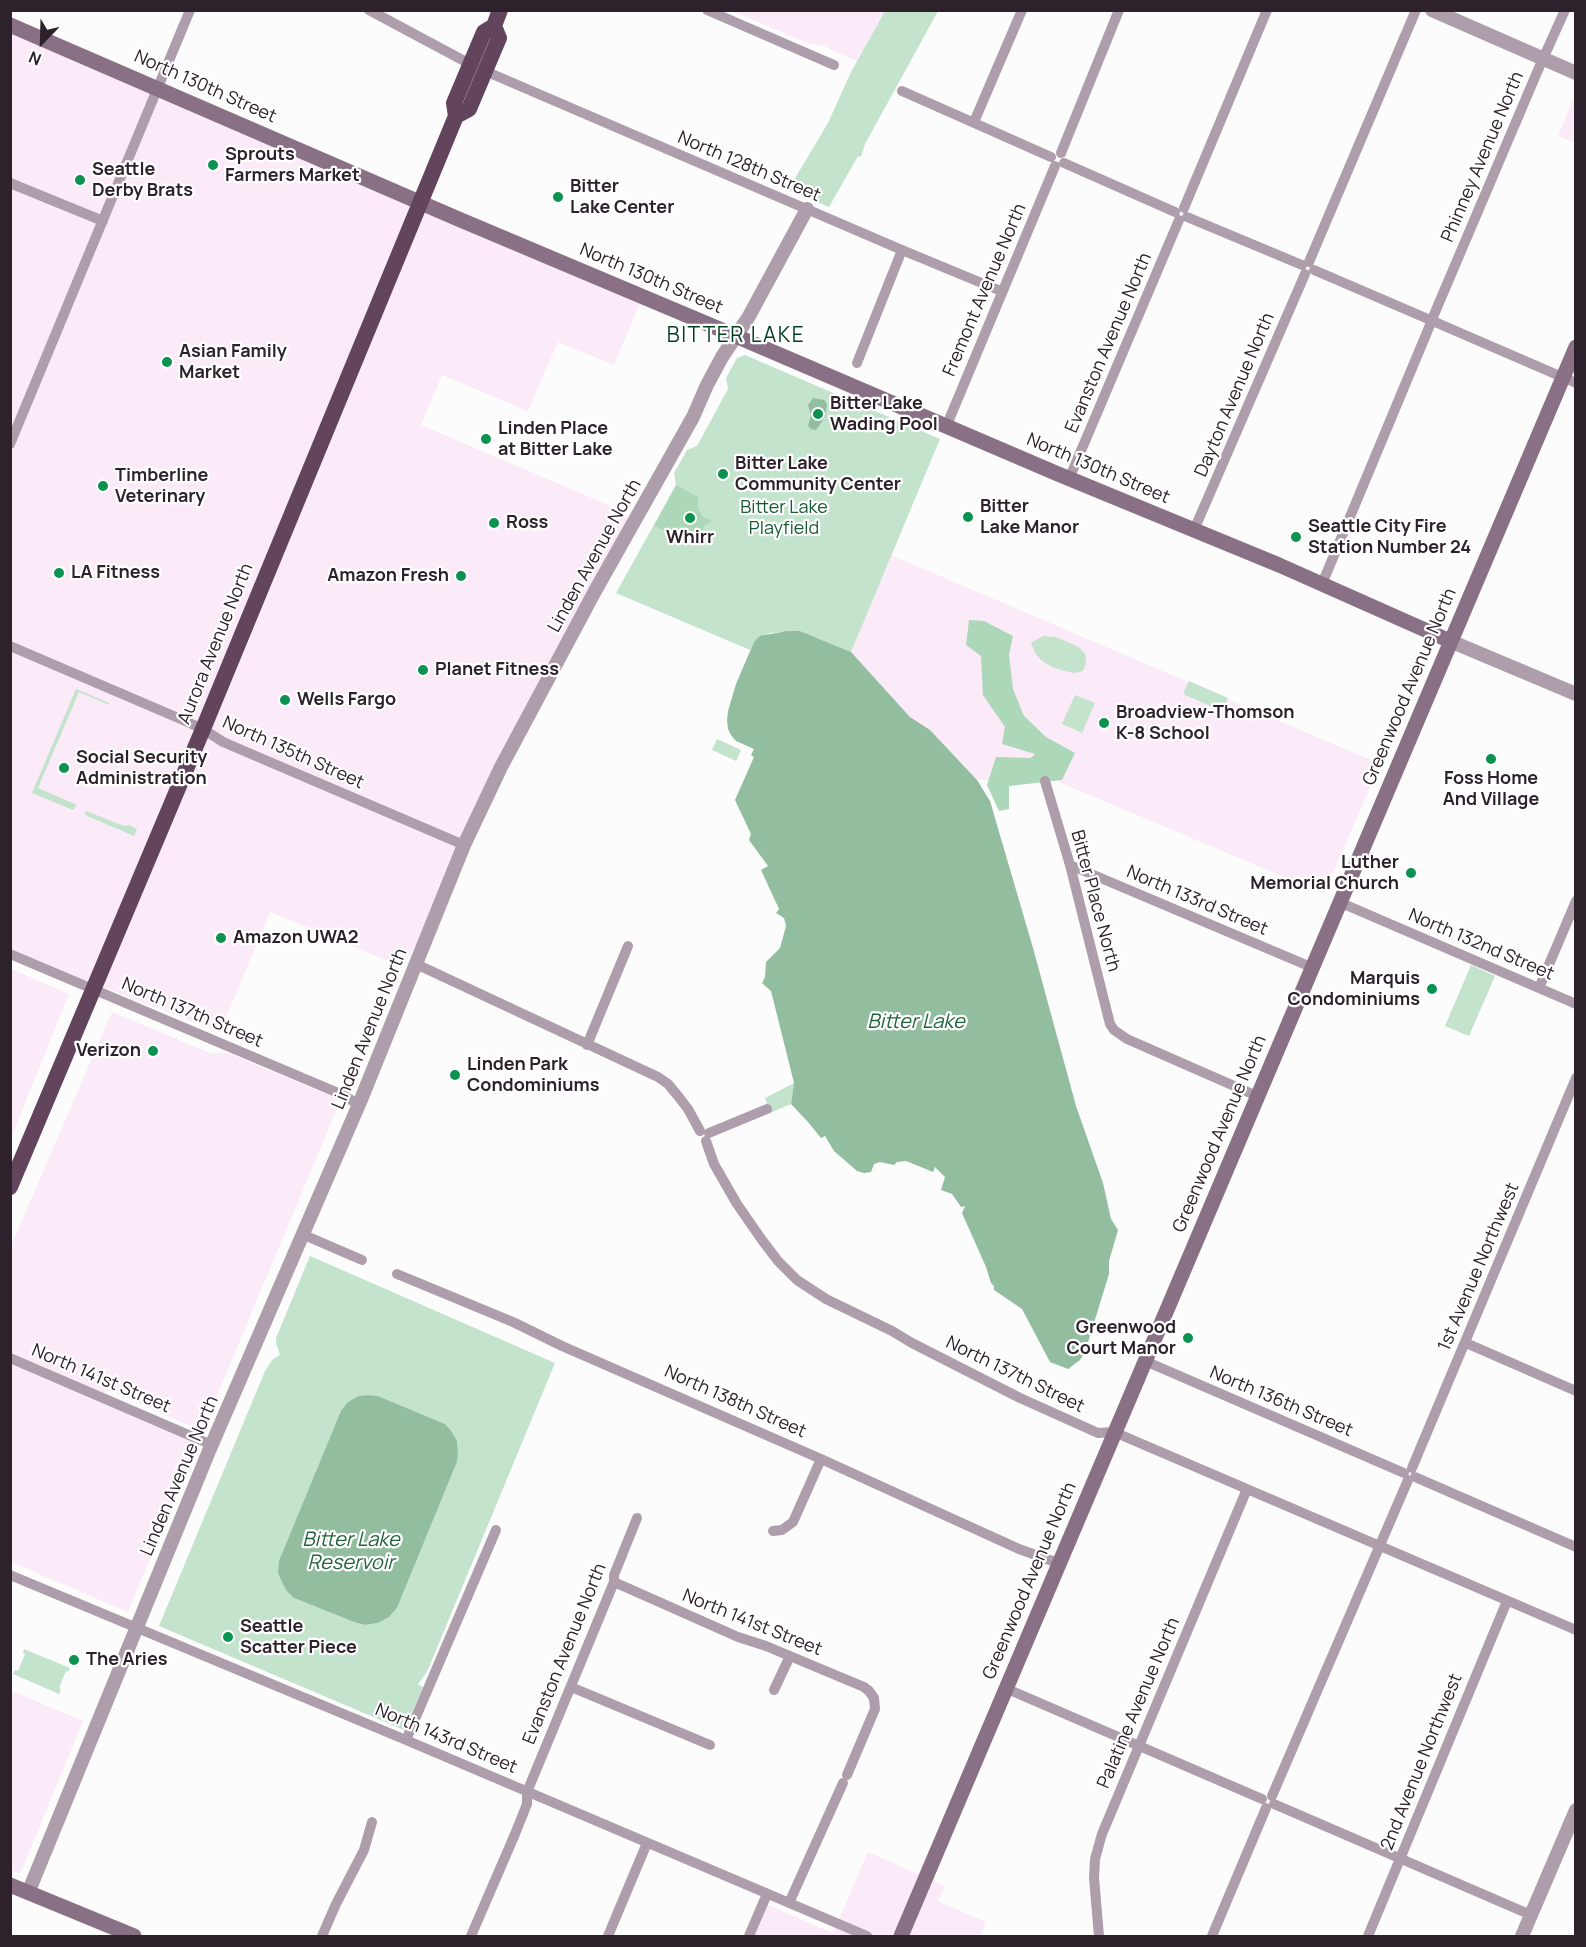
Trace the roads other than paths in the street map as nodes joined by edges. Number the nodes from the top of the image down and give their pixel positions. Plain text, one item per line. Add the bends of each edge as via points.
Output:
1 (190, 10) edge
2 (369, 10) edge
3 (707, 10) edge
4 (1022, 10) edge
5 (1119, 10) edge
6 (1266, 10) edge
7 (1416, 10) edge
8 (1432, 10) edge
9 (1565, 10) edge
10 (497, 18) edge
11 (10, 25) edge
12 (1543, 59) junction
13 (834, 65) dead end
14 (478, 67) junction
15 (1575, 73) edge
16 (159, 88) junction
17 (902, 91) dead end
18 (974, 122) junction
19 (1058, 160) junction
20 (10, 183) edge
21 (420, 202) junction
22 (807, 209) junction
23 (1181, 214) junction
24 (103, 221) junction
25 (902, 250) junction
26 (1308, 268) junction
27 (1001, 291) junction
28 (1431, 321) junction
29 (736, 336) junction
30 (1575, 347) edge
31 (857, 363) dead end
32 (1569, 380) edge
33 (946, 426) junction
34 (10, 444) edge
35 (1069, 479) junction
36 (1194, 530) junction
37 (1322, 584) junction
38 (1450, 640) junction
39 (10, 646) edge
40 (1575, 694) edge
41 (203, 729) junction
42 (1045, 781) dead end
43 (464, 845) junction
44 (1070, 865) junction
45 (1575, 901) edge
46 (1340, 902) junction
47 (628, 946) dead end
48 (10, 954) edge
49 (416, 964) junction
50 (1311, 967) junction
51 (1539, 988) junction
52 (93, 989) junction
53 (1575, 1004) edge
54 (587, 1045) junction
55 (1575, 1078) edge
56 (1257, 1096) junction
57 (359, 1105) junction
58 (767, 1109) dead end
59 (705, 1135) junction
60 (10, 1187) edge
61 (304, 1235) junction
62 (362, 1260) dead end
63 (397, 1274) dead end
64 (1466, 1343) junction
65 (10, 1358) edge
66 (1145, 1361) junction
67 (1575, 1391) edge
68 (1114, 1432) junction
69 (212, 1445) junction
70 (821, 1459) junction
71 (1410, 1474) junction
72 (1247, 1489) junction
73 (637, 1518) dead end
74 (496, 1530) dead end
75 (773, 1531) dead end
76 (1575, 1546) edge
77 (1380, 1547) junction
78 (1058, 1563) junction
79 (10, 1575) edge
80 (614, 1582) junction
81 (1507, 1601) junction
82 (136, 1628) junction
83 (1575, 1630) edge
84 (790, 1656) junction
85 (571, 1687) junction
86 (1005, 1688) junction
87 (774, 1690) dead end
88 (406, 1740) junction
89 (710, 1745) dead end
90 (1138, 1746) junction
91 (527, 1792) junction
92 (1268, 1802) junction
93 (1575, 1810) edge
94 (372, 1822) dead end
95 (647, 1843) junction
96 (1400, 1858) junction
97 (10, 1885) edge
98 (28, 1893) junction
99 (767, 1894) junction
100 (789, 1904) junction
101 (1531, 1915) junction
102 (134, 1936) edge
103 (322, 1936) edge
104 (471, 1936) edge
105 (608, 1936) edge
106 (749, 1936) edge
107 (867, 1936) edge
108 (901, 1936) edge
109 (1099, 1936) edge
110 (1212, 1936) edge
111 (1368, 1936) edge
112 (1522, 1936) edge

1 - 16 street
2 - 14 street, North 128th Street
3 - 13 street
4 - 18 street
5 - 19 street, Fremont Avenue North
6 - 23 street, Evanston Avenue North
7 - 26 street, Dayton Avenue North
8 - 12 street
9 - 12 street, Phinney Avenue North
10 - 14 highway, Aurora Avenue North via 484,32
11 - 16 main road, North 130th Street
12 - 15 street
12 - 28 street, Phinney Avenue North
14 - 21 highway, Aurora Avenue North via 454,102 456,116
14 - 22 street, North 128th Street
16 - 21 main road, North 130th Street
16 - 24 street
17 - 18 street
18 - 19 street
19 - 23 street
19 - 27 street, Fremont Avenue North
20 - 24 street
21 - 29 main road, North 130th Street
21 - 41 highway, Aurora Avenue North
22 - 25 street, North 128th Street
22 - 29 street, Linden Avenue North
23 - 26 street
23 - 35 street, Evanston Avenue North
24 - 34 street
25 - 27 street, North 128th Street
25 - 31 street
26 - 28 street
26 - 36 street, Dayton Avenue North
27 - 33 street, Fremont Avenue North
28 - 32 street
28 - 37 street, Phinney Avenue North
29 - 33 main road, North 130th Street
29 - 43 street, Linden Avenue North via 524,723
30 - 32 main road, Greenwood Avenue North
32 - 38 main road, Greenwood Avenue North
33 - 35 main road, North 130th Street
35 - 36 main road, North 130th Street
36 - 37 main road, North 130th Street
37 - 38 main road, North 130th Street
38 - 40 street, North 130th Street
38 - 46 main road, Greenwood Avenue North
39 - 41 street, North 135th Street
41 - 43 street, North 135th Street via 223,742
41 - 52 highway, Aurora Avenue North
42 - 44 street, Bitter Place North
43 - 49 street, Linden Avenue North
44 - 50 street, North 133rd Street
44 - 56 street, Bitter Place North via 1114,1030
45 - 51 street
46 - 50 main road, Greenwood Avenue North
46 - 51 street, North 132nd Street
47 - 54 street
48 - 52 street, North 137th Street
49 - 54 street, North 137th Street
49 - 57 street, Linden Avenue North
50 - 56 main road, Greenwood Avenue North
51 - 53 street, North 132nd Street
52 - 57 street, North 137th Street
52 - 60 highway, Aurora Avenue North
54 - 59 street, North 137th Street via 663,1080
55 - 64 street, 1st Avenue Northwest
56 - 66 main road, Greenwood Avenue North
57 - 61 street, Linden Avenue North
58 - 59 street
59 - 68 street, North 137th Street via 714,1164 736,1204 797,1280 826,1299 1020,1398 1098,1433
61 - 62 street
61 - 69 street, Linden Avenue North
63 - 70 street, North 138th Street
64 - 67 street
64 - 71 street, 1st Avenue Northwest
65 - 69 street, North 141st Street
66 - 68 main road, Greenwood Avenue North
66 - 71 street, North 136th Street
68 - 72 street, North 137th Street
68 - 78 main road, Greenwood Avenue North
69 - 82 street, Linden Avenue North
70 - 75 street via 793,1522
70 - 78 street, North 138th Street
71 - 76 street, North 136th Street
71 - 77 street, 1st Avenue Northwest
72 - 77 street, North 137th Street
72 - 90 street, Palatine Avenue North
73 - 80 street, Evanston Avenue North
74 - 88 street
77 - 81 street, North 137th Street
77 - 92 street, 1st Avenue Northwest
78 - 86 main road, Greenwood Avenue North
79 - 82 street, North 143rd Street
80 - 84 street, North 141st Street
80 - 85 street, Evanston Avenue North
81 - 83 street, North 137th Street
81 - 96 street, 2nd Avenue Northwest
82 - 88 street, North 143rd Street
82 - 98 street, Linden Avenue North
84 - 87 street
84 - 100 street, North 141st Street via 864,1687 874,1698 875,1709
85 - 89 street
85 - 91 street, Evanston Avenue North
86 - 90 street
86 - 108 main road, Greenwood Avenue North
88 - 91 street, North 143rd Street
90 - 92 street
90 - 109 street, Palatine Avenue North via 1095,1859
91 - 95 street, North 143rd Street
91 - 104 street, Evanston Avenue North via 527,1804
92 - 96 street
92 - 110 street, 1st Avenue Northwest
93 - 101 street
94 - 103 street via 364,1850
95 - 99 street, North 143rd Street
95 - 105 street
96 - 101 street
96 - 111 street, 2nd Avenue Northwest
97 - 98 main road
98 - 102 main road
99 - 100 street, North 143rd Street
99 - 106 street
100 - 107 street, North 143rd Street
101 - 112 street

